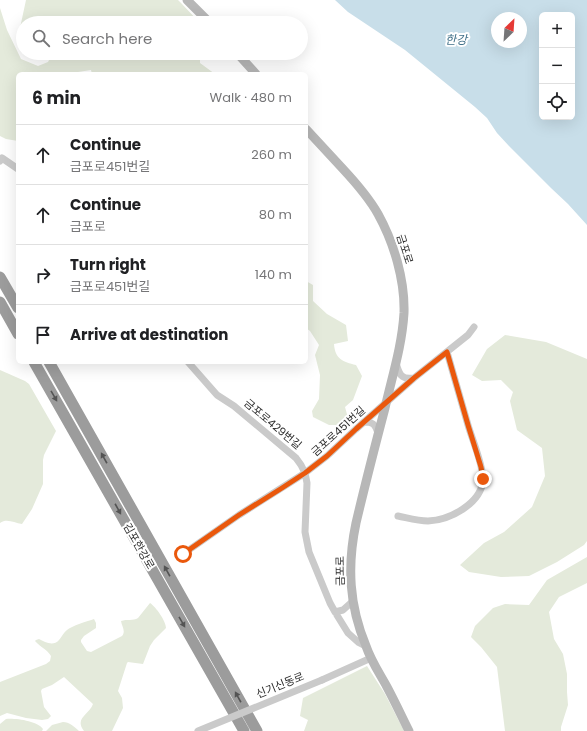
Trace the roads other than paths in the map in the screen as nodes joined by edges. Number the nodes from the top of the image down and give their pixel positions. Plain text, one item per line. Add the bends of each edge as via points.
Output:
1 (187, 0) edge
2 (203, 16) edge
3 (243, 60) edge
4 (254, 72) edge
5 (308, 131) edge
6 (1, 160) edge
7 (16, 168) edge
8 (0, 277) edge
9 (0, 302) edge
10 (16, 305) edge
11 (474, 327) dead end
12 (16, 330) edge
13 (447, 352) junction
14 (396, 363) junction
15 (35, 364) edge
16 (50, 364) edge
17 (190, 364) edge
18 (414, 378) junction
19 (386, 402) junction
20 (364, 422) junction
21 (378, 433) junction
22 (305, 473) junction
23 (398, 516) dead end
24 (183, 554) dead end
25 (353, 601) junction
26 (335, 612) junction
27 (366, 646) junction
28 (371, 658) junction
29 (198, 731) edge
30 (244, 731) edge
31 (257, 731) edge
32 (409, 731) edge

1 - 2 main road
3 - 4 main road
5 - 14 main road, 금포로 via 369,200 391,242 402,285 404,312
6 - 7 street
8 - 10 highway
9 - 12 highway
11 - 13 street
13 - 18 street
13 - 23 street via 481,467 482,486 472,502 449,517 430,521
14 - 18 street via 401,376
14 - 19 main road, 금포로
15 -> 30 highway, 김포한강로
31 -> 16 highway, 김포한강로
17 - 22 street, 금포로429번길 via 217,395 296,458
18 - 19 street
19 - 20 street, 금포로451번길
19 - 21 main road, 금포로
20 - 21 street via 373,423
20 - 22 street, 금포로451번길
21 - 25 main road, 금포로 via 353,539 350,571
22 - 24 street, 금포로451번길
22 - 26 street, 금포로429번길 via 305,521 309,552
25 - 26 street via 343,610
25 - 27 main road, 금포로
26 - 27 street, 금포로429번길 via 348,633
27 - 28 main road, 금포로
28 - 29 street, 신기신동로, bridge
28 - 32 main road, 금포로

